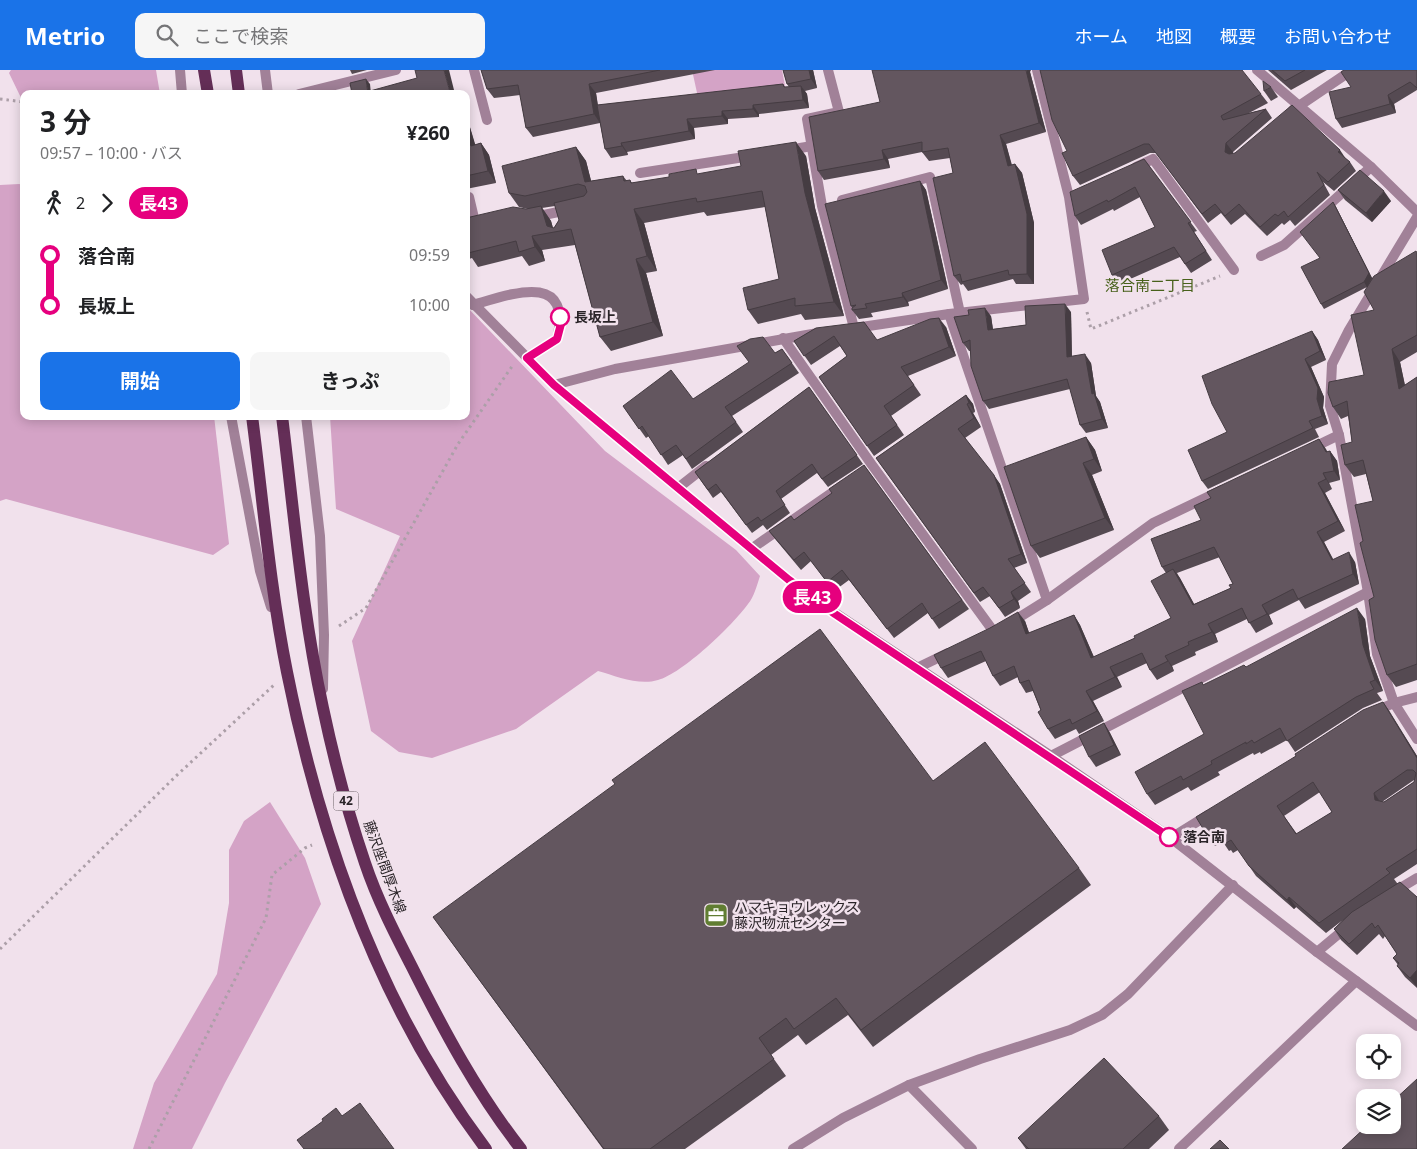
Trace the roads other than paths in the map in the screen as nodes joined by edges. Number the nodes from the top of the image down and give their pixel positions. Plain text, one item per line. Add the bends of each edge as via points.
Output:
1 (180, 70) edge
2 (204, 70) edge
3 (236, 70) edge
4 (265, 70) edge
5 (393, 70) edge
6 (474, 70) edge
7 (828, 70) edge
8 (1037, 70) edge
9 (1258, 70) edge
10 (1352, 70) edge
11 (182, 90) edge
12 (207, 90) edge
13 (239, 90) edge
14 (268, 90) edge
15 (325, 90) edge
16 (1297, 106) junction
17 (1282, 119) edge
18 (487, 120) dead end
19 (812, 146) junction
20 (1371, 167) junction
21 (1128, 170) edge
22 (640, 173) dead end
23 (470, 201) edge
24 (822, 206) junction
25 (581, 207) edge
26 (1417, 212) edge
27 (526, 216) edge
28 (1417, 217) edge
29 (474, 219) edge
30 (1261, 256) dead end
31 (1234, 270) road end
32 (470, 300) edge
33 (960, 313) junction
34 (949, 314) junction
35 (827, 332) edge
36 (783, 338) junction
37 (522, 359) junction
38 (554, 385) junction
39 (232, 420) edge
40 (253, 420) edge
41 (282, 420) edge
42 (306, 420) edge
43 (1338, 435) junction
44 (1303, 452) edge
45 (716, 459) edge
46 (868, 468) junction
47 (1232, 486) edge
48 (678, 488) junction
49 (751, 549) junction
50 (1368, 592) junction
51 (1047, 600) junction
52 (281, 639) junction
53 (955, 650) edge
54 (917, 668) junction
55 (1417, 697) edge
56 (1394, 703) junction
57 (323, 707) junction
58 (1359, 720) edge
59 (1417, 739) edge
60 (1050, 756) junction
61 (1220, 807) edge
62 (1171, 838) junction
63 (1417, 878) edge
64 (1233, 885) junction
65 (1379, 902) edge
66 (1356, 918) edge
67 (1317, 952) junction
68 (1356, 981) junction
69 (1417, 1026) edge
70 (909, 1085) junction
71 (486, 1149) edge
72 (521, 1149) edge
73 (793, 1149) edge
74 (972, 1149) edge
75 (1179, 1149) edge

1 - 11 street
2 - 12 main road
3 - 13 main road
4 - 14 street
5 - 15 street
6 - 18 street
7 - 19 street via 839,112 807,118
8 - 33 street via 1073,195 1084,299
9 - 16 street
10 - 16 street
16 - 17 street
16 - 20 street
19 - 22 street
19 - 24 street
20 - 26 street
20 - 30 street via 1284,245
21 - 31 street via 1153,159
23 - 29 street
24 - 33 street via 930,177
24 - 34 street via 849,328
25 - 27 street via 557,217
28 - 43 street via 1332,364 1330,406
32 - 37 street
32 - 37 street via 520,291 542,291 554,300 562,320 557,339
33 - 34 street
34 - 51 street via 972,396
35 - 36 street
36 - 38 street via 615,369
36 - 46 street via 812,389
37 - 38 street
38 - 48 street
39 - 52 street via 260,571
40 - 52 main road, 42
41 - 57 main road, 藤沢座間厚木線 / 42 via 306,618
42 - 57 street via 320,536
43 - 44 street
43 - 50 street
45 - 48 street
46 - 49 street
46 - 51 street via 990,634
47 - 51 street via 1153,524
48 - 49 street
49 - 54 street via 835,614
50 - 56 street via 1377,654
50 - 60 street
52 - 71 main road, 42 via 324,822 366,938 396,1006 432,1070
53 - 54 street
54 - 60 street
55 - 56 street
56 - 58 street
56 - 59 street
57 - 72 main road, 藤沢座間厚木線 / 42 via 366,865 391,926 456,1051 494,1114
60 - 62 street
61 - 62 street
62 - 64 street
63 - 65 street
64 - 67 street
64 - 70 street via 1128,994 1102,1014 1070,1030
66 - 67 street
67 - 68 street
68 - 69 street
68 - 75 street
70 - 73 street via 843,1118
70 - 74 street

